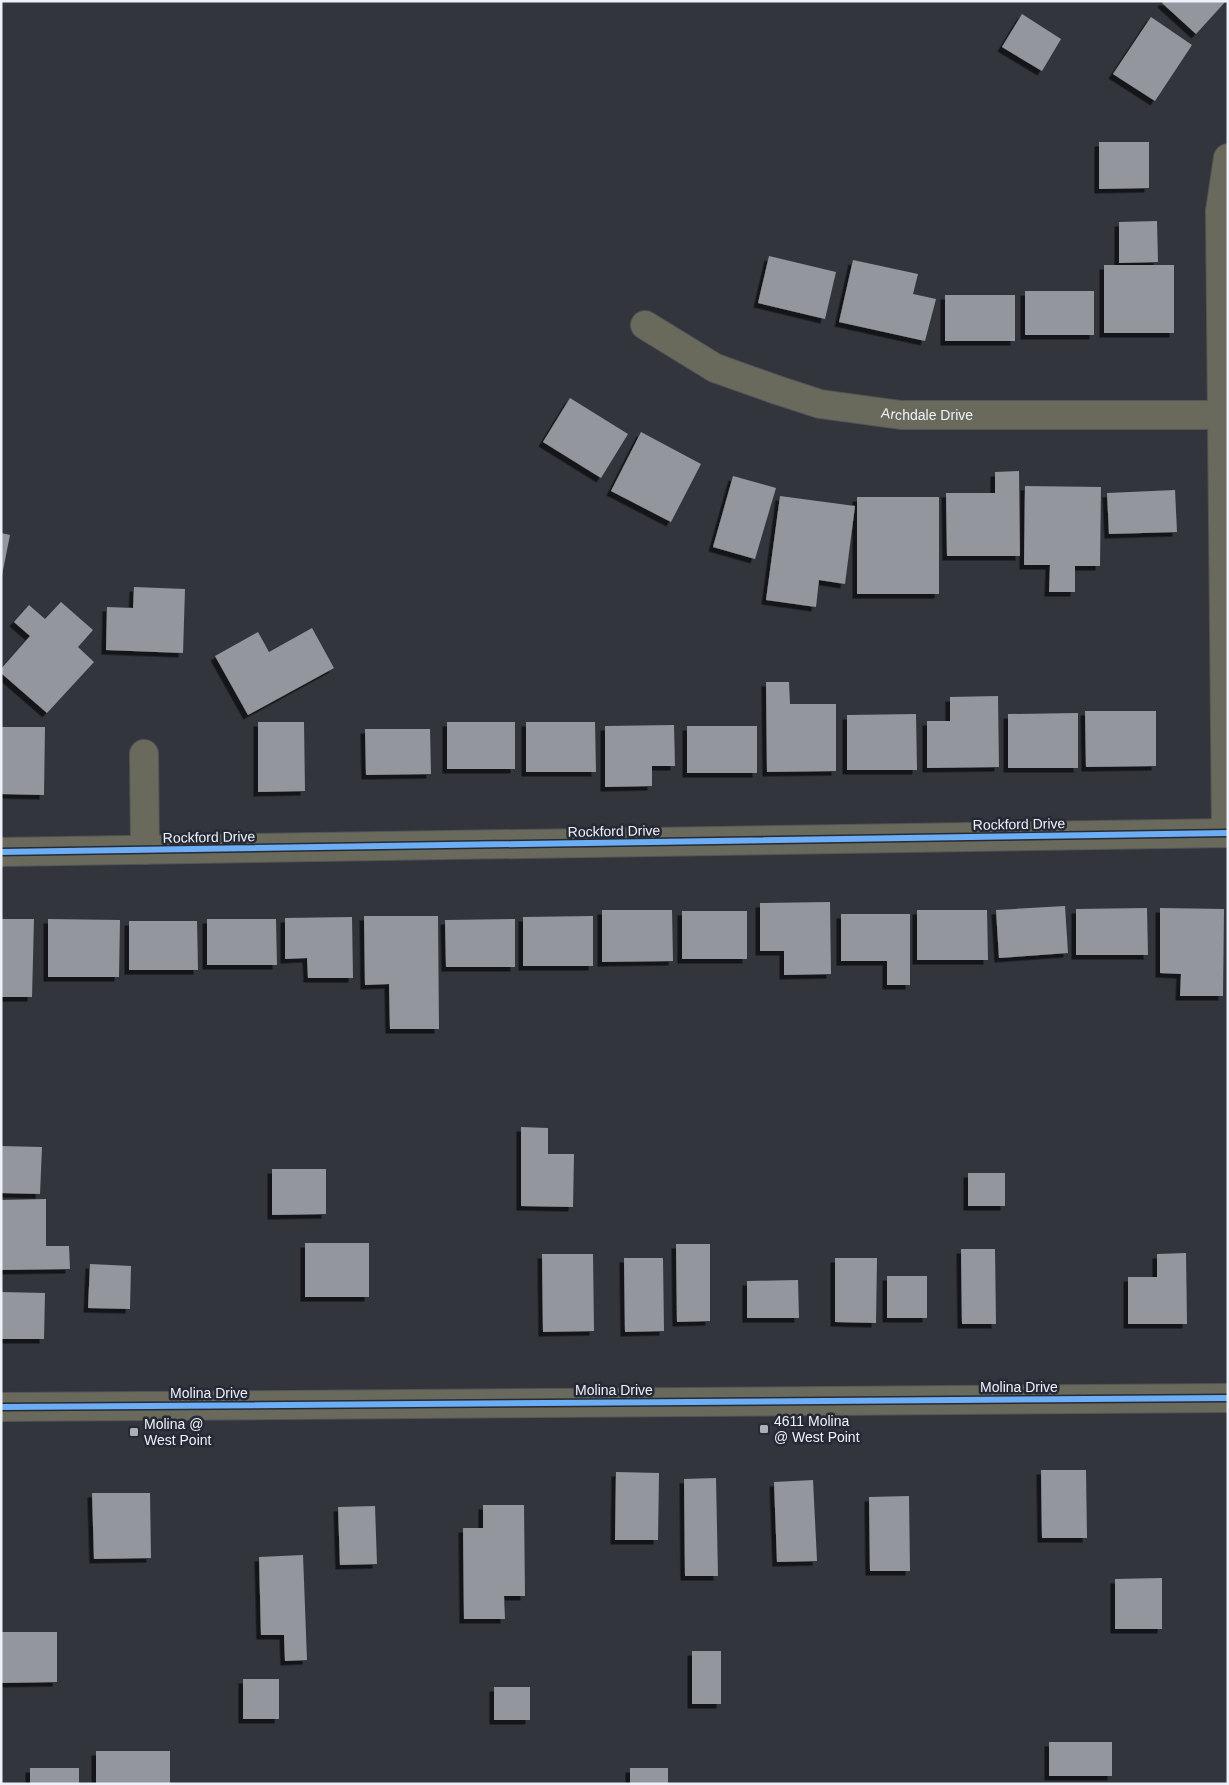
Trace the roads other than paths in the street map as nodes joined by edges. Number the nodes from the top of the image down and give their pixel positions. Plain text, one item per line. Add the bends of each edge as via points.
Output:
1 (1228, 158) edge
2 (645, 325) dead end
3 (1225, 415) edge
4 (144, 754) dead end
5 (1227, 833) edge
6 (144, 850) junction
7 (1, 852) edge
8 (1228, 1398) edge
9 (1, 1407) edge

1 - 3 street via 1220,211
2 - 3 street, Archdale Drive via 715,368 820,404 864,411 901,414
3 - 5 street
4 - 6 street
5 - 6 street, Rockford Drive
6 - 7 street, Rockford Drive
8 - 9 street, Molina Drive

